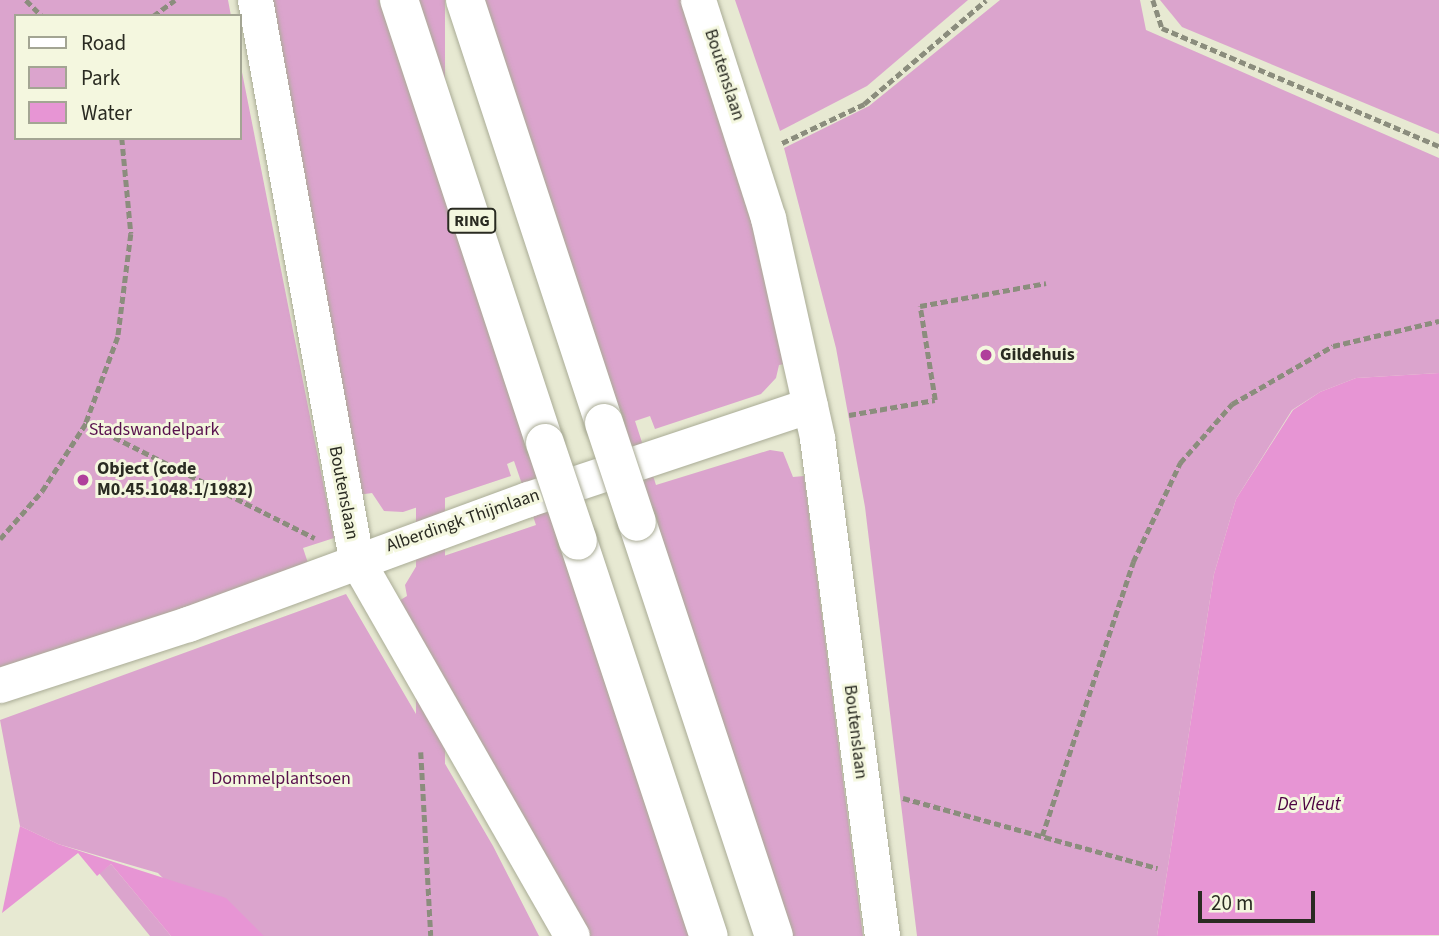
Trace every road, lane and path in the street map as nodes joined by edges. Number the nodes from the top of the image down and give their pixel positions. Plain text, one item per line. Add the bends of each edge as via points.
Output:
1 (26, 0) edge
2 (175, 0) edge
3 (255, 0) edge
4 (399, 0) edge
5 (465, 0) edge
6 (698, 0) edge
7 (986, 0) edge
8 (1153, 0) edge
9 (40, 14) edge
10 (156, 14) edge
11 (121, 140) edge
12 (1439, 146) edge
13 (748, 153) junction
14 (1046, 283) dead end
15 (1439, 320) edge
16 (812, 413) junction
17 (86, 423) junction
18 (0, 539) edge
19 (356, 559) junction
20 (0, 685) edge
21 (454, 727) junction
22 (861, 787) junction
23 (1042, 836) junction
24 (1158, 868) dead end
25 (431, 936) edge
26 (572, 936) edge
27 (709, 936) edge
28 (774, 936) edge
29 (882, 936) edge

1 - 9 path
2 - 10 path
3 - 19 street, Boutenslaan
4 - 27 main road, RING, bridge
5 - 28 main road, bridge
6 - 13 street, Boutenslaan
7 - 13 path via 864,104 787,141
8 - 12 path via 1162,28
11 - 17 path via 131,234 120,324
13 - 16 street, Boutenslaan via 786,287
14 - 16 path via 920,306 935,400
15 - 23 path via 1333,346 1232,404 1180,463 1133,562
16 - 19 street, Alberdingk Thijmlaan
16 - 22 street, Boutenslaan
17 - 18 path via 42,491
17 - 19 path
19 - 20 street, Alberdingk Thijmlaan via 188,624
19 - 21 street, Boutenslaan
21 - 25 path via 421,749
21 - 26 street, Boutenslaan
22 - 23 path
22 - 29 street, Boutenslaan
23 - 24 path

